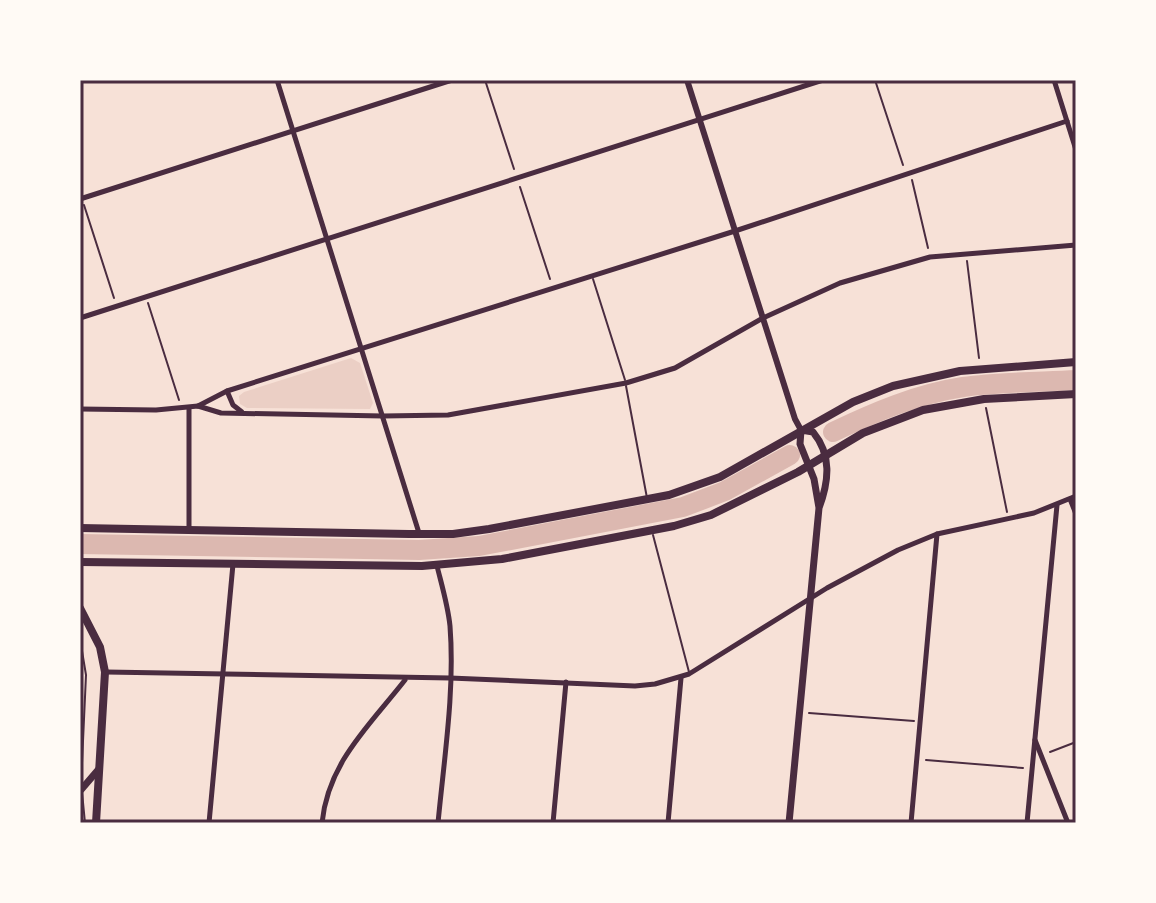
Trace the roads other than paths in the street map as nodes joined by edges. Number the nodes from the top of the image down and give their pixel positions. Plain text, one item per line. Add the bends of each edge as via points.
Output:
1 (277, 80) edge
2 (452, 80) edge
3 (687, 80) edge
4 (823, 80) edge
5 (1054, 80) edge
6 (700, 121) junction
7 (1067, 121) junction
8 (293, 131) junction
9 (1076, 150) edge
10 (81, 198) edge
11 (735, 231) junction
12 (327, 239) junction
13 (1076, 245) edge
14 (592, 276) junction
15 (80, 318) edge
16 (763, 318) junction
17 (362, 348) junction
18 (1076, 362) edge
19 (626, 383) junction
20 (227, 391) junction
21 (1076, 394) edge
22 (198, 406) junction
23 (189, 408) junction
24 (80, 409) edge
25 (243, 412) junction
26 (383, 416) junction
27 (801, 430) junction
28 (824, 449) junction
29 (809, 464) junction
30 (1073, 498) edge
31 (648, 499) junction
32 (1057, 505) junction
33 (819, 508) junction
34 (1076, 514) edge
35 (80, 528) edge
36 (189, 530) junction
37 (651, 530) junction
38 (419, 534) junction
39 (937, 534) junction
40 (80, 562) edge
41 (233, 564) junction
42 (437, 566) junction
43 (810, 600) junction
44 (80, 608) edge
45 (80, 639) edge
46 (105, 672) junction
47 (224, 674) junction
48 (689, 674) junction
49 (450, 678) junction
50 (681, 678) junction
51 (406, 679) junction
52 (566, 682) junction
53 (1035, 739) junction
54 (98, 770) junction
55 (81, 791) edge
56 (85, 823) edge
57 (96, 823) edge
58 (209, 823) edge
59 (322, 823) edge
60 (438, 823) edge
61 (553, 823) edge
62 (668, 823) edge
63 (789, 823) edge
64 (911, 823) edge
65 (1027, 823) edge
66 (1068, 823) edge

1 - 8 street
2 - 8 street
3 - 6 street
4 - 6 street
5 - 7 street
6 - 11 street
6 - 12 street
7 - 9 street
7 - 11 street
8 - 10 street
8 - 12 street
11 - 14 street
11 - 16 street
12 - 15 street
12 - 17 street
13 - 16 street via 930,257 831,286
14 - 17 street
14 - 19 lane
16 - 19 street via 675,368
16 - 27 street
17 - 20 street
17 - 26 street
18 - 27 main road via 980,368 893,386
19 - 26 street via 468,412
19 - 31 lane
20 - 22 street
20 - 25 street
21 - 28 main road via 938,407
22 - 23 street
22 - 25 street
23 - 24 street
23 - 36 street
25 - 26 street
26 - 38 street
27 - 28 main road via 813,432
27 - 29 main road via 800,444
27 - 31 main road via 720,477
28 - 29 main road
28 - 33 main road via 825,488
29 - 33 main road
29 - 37 main road via 711,515
30 - 32 street
30 - 34 street
31 - 38 main road via 489,529
32 - 39 street
32 - 53 street
33 - 43 main road
35 - 36 main road
36 - 38 main road
37 - 42 main road
37 - 48 lane
39 - 43 street via 872,563
39 - 64 street
40 - 41 main road
41 - 42 main road
41 - 47 street
42 - 49 street via 450,623
43 - 48 street
43 - 63 main road
44 - 46 main road via 100,647
45 - 55 lane via 86,675
46 - 47 street
46 - 54 main road
47 - 51 street
47 - 58 street
48 - 50 street
49 - 51 street
49 - 52 street
49 - 60 street
50 - 52 street via 635,686
50 - 62 street
51 - 59 street via 341,762 329,787
52 - 61 street
53 - 65 street
53 - 66 street
54 - 55 main road
54 - 57 main road
55 - 56 lane

